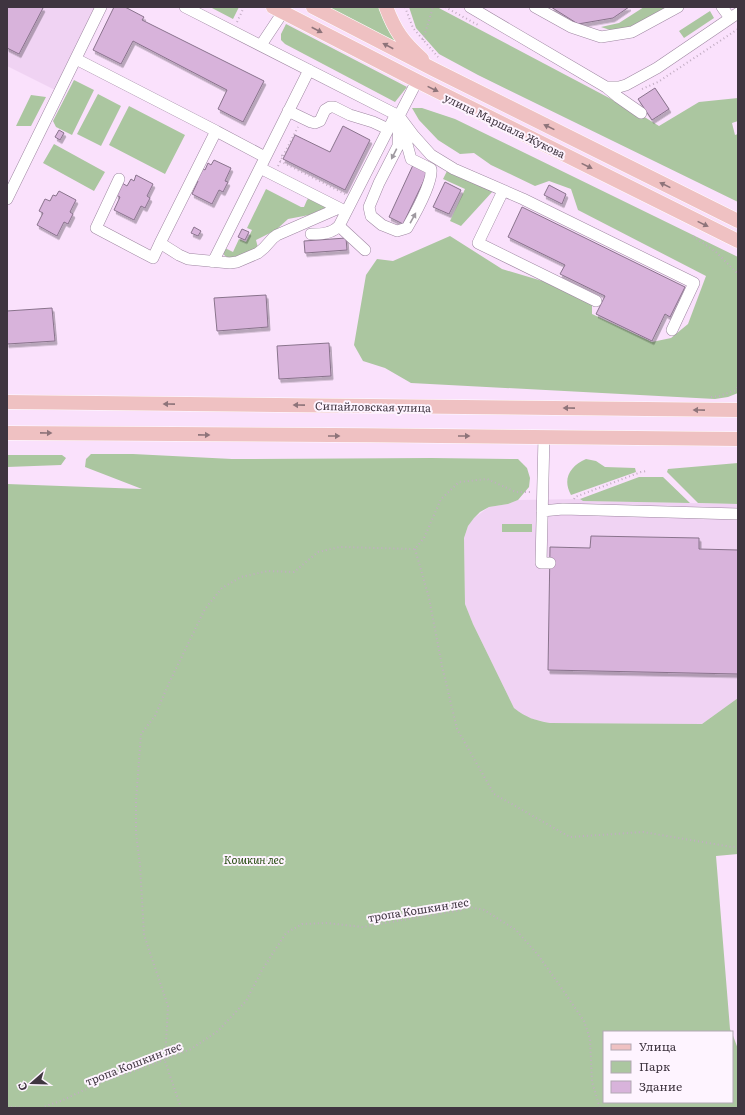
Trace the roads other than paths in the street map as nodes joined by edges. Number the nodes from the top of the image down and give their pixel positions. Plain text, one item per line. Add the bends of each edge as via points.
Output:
1 (101, 7) edge
2 (185, 7) edge
3 (313, 7) edge
4 (386, 7) edge
5 (470, 7) edge
6 (535, 7) edge
7 (678, 7) edge
8 (722, 7) edge
9 (281, 9) edge
10 (734, 16) edge
11 (261, 45) junction
12 (76, 59) junction
13 (309, 70) junction
14 (435, 70) junction
15 (417, 81) junction
16 (606, 87) junction
17 (288, 111) junction
18 (641, 113) dead end
19 (397, 115) junction
20 (388, 129) junction
21 (216, 131) junction
22 (265, 157) junction
23 (260, 168) junction
24 (119, 178) dead end
25 (503, 191) junction
26 (7, 199) edge
27 (343, 210) junction
28 (738, 221) edge
29 (339, 226) junction
30 (311, 234) dead end
31 (738, 241) edge
32 (160, 243) junction
33 (365, 250) dead end
34 (213, 262) junction
35 (596, 301) dead end
36 (672, 330) dead end
37 (7, 402) edge
38 (738, 403) edge
39 (721, 410) junction
40 (738, 410) edge
41 (7, 433) edge
42 (544, 436) junction
43 (738, 439) edge
44 (542, 511) junction
45 (738, 514) edge
46 (550, 563) dead end

1 - 12 street
2 - 11 street
14 -> 3 main road, улица Маршала Жукова
4 - 14 main road via 391,22 401,38
5 - 16 street
6 - 7 street via 571,27 601,37 632,32
8 - 10 street
9 - 11 street
9 -> 15 main road, улица Маршала Жукова
10 - 16 street via 657,68 619,87
11 - 13 street
12 - 21 street
12 - 26 street
13 - 17 street
13 - 19 street
28 -> 14 main road, улица Маршала Жукова
15 - 19 street
15 -> 31 main road, улица Маршала Жукова
16 - 18 street
17 - 20 street via 313,123 320,121 326,110 331,107
17 - 22 street
19 -> 19 street via 398,146 369,206 371,216 382,225 397,231 407,228 424,196 432,173 431,169 411,159
19 - 20 street
19 - 25 street via 430,154
20 - 27 street
21 - 22 street
21 - 32 street
22 - 23 street
23 - 27 street
23 - 34 street
24 - 32 street via 96,228 153,258
25 - 35 street via 478,243
25 - 36 street via 694,283
27 - 29 street
27 - 34 street via 277,235 261,251 237,262
29 - 30 street via 332,232
29 - 33 street
32 - 34 street via 183,257
39 -> 37 main road, Сипайловская улица
38 - 39 main road
39 - 40 main road, Сипайловская улица
41 -> 42 main road
42 - 43 main road
42 - 44 street
44 - 45 street via 563,509
44 - 46 street via 541,563

